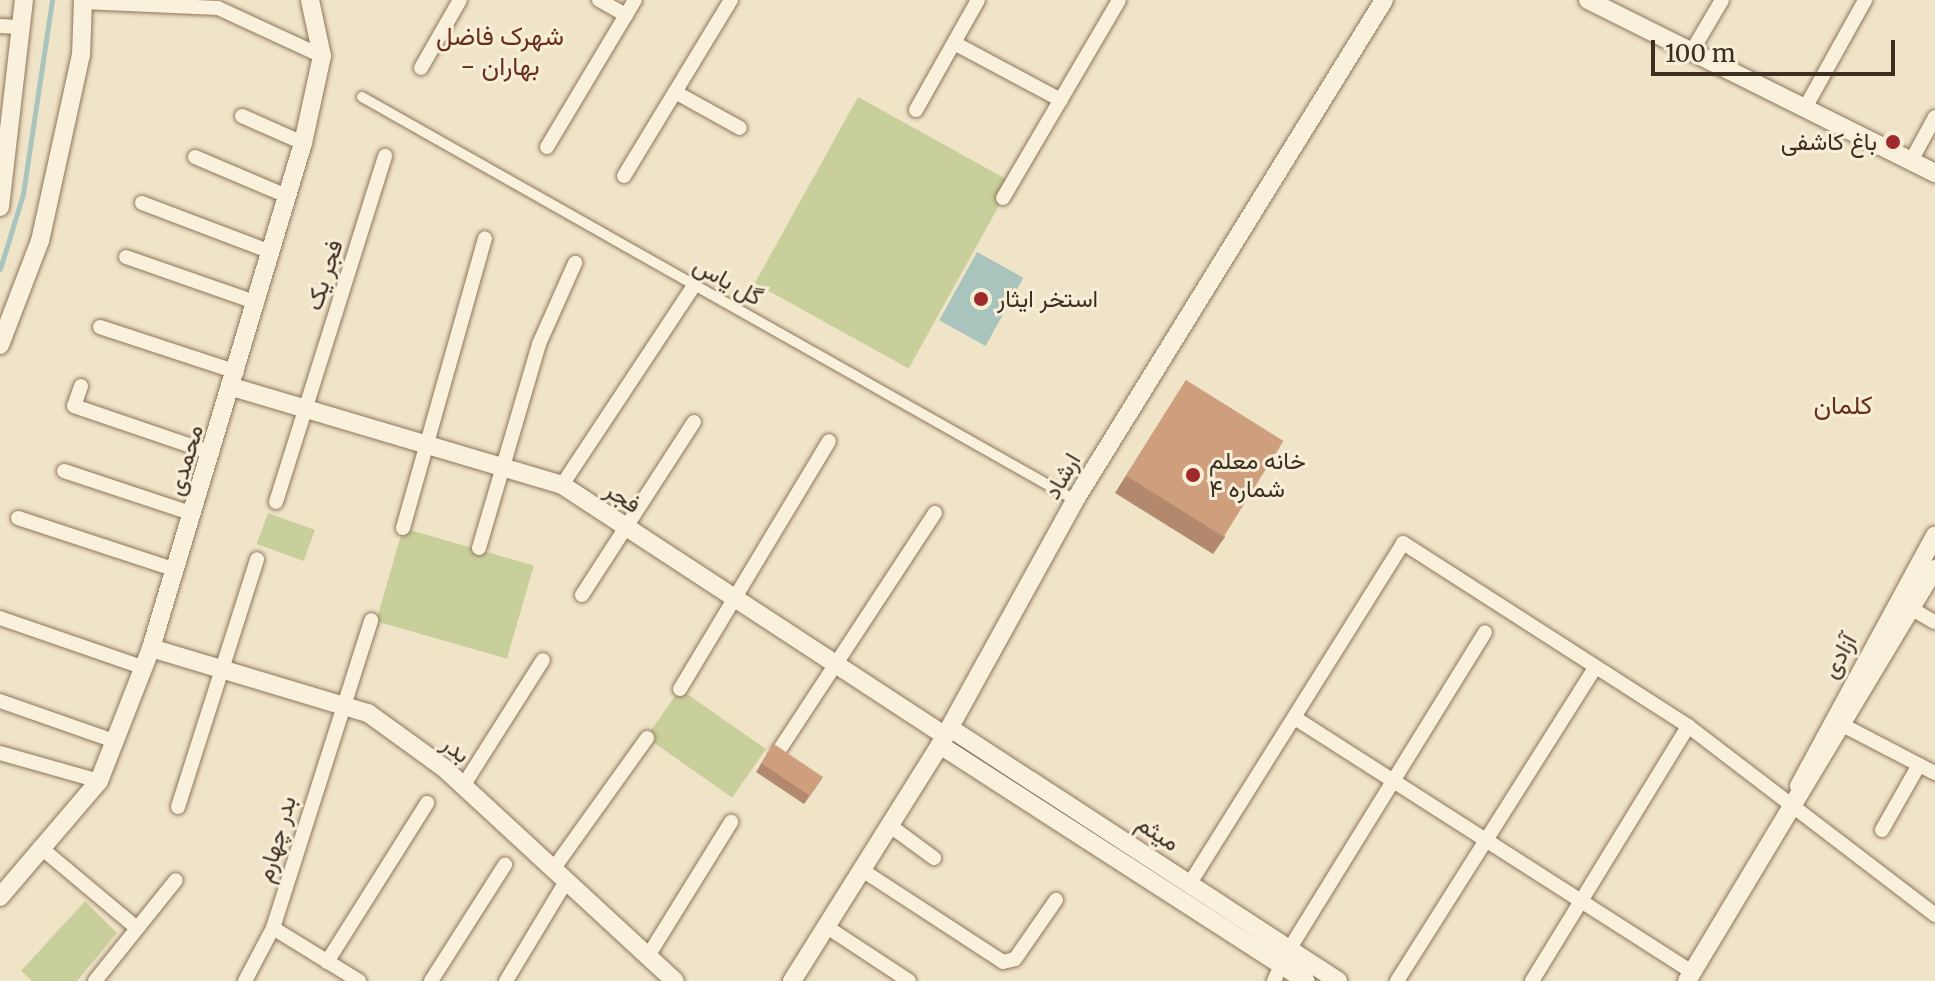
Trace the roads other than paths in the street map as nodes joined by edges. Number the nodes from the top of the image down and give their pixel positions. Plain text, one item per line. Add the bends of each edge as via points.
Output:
1 (24, 0) edge
2 (310, 0) edge
3 (460, 0) edge
4 (599, 0) edge
5 (635, 0) edge
6 (731, 0) edge
7 (978, 0) edge
8 (1119, 0) edge
9 (1384, 0) edge
10 (1588, 0) edge
11 (1722, 0) edge
12 (1865, 0) edge
13 (83, 1) edge
14 (626, 15) junction
15 (0, 26) edge
16 (22, 27) junction
17 (956, 44) junction
18 (1692, 51) junction
19 (322, 56) junction
20 (421, 68) dead end
21 (675, 92) junction
22 (362, 97) dead end
23 (1061, 100) junction
24 (1805, 108) junction
25 (916, 110) dead end
26 (242, 116) dead end
27 (1935, 117) edge
28 (740, 128) dead end
29 (303, 143) junction
30 (547, 147) dead end
31 (385, 156) dead end
32 (195, 157) dead end
33 (1911, 161) junction
34 (4, 170) edge
35 (1935, 173) edge
36 (624, 176) dead end
37 (287, 196) junction
38 (1003, 198) dead end
39 (142, 203) dead end
40 (0, 207) edge
41 (485, 238) dead end
42 (271, 252) junction
43 (126, 257) dead end
44 (575, 263) dead end
45 (693, 287) junction
46 (257, 303) junction
47 (100, 327) dead end
48 (0, 345) edge
49 (235, 379) junction
50 (81, 386) dead end
51 (304, 407) junction
52 (694, 422) dead end
53 (829, 441) dead end
54 (429, 447) junction
55 (212, 453) junction
56 (502, 468) junction
57 (64, 471) dead end
58 (562, 485) junction
59 (1075, 500) junction
60 (276, 502) dead end
61 (935, 513) dead end
62 (193, 514) junction
63 (18, 518) dead end
64 (624, 526) junction
65 (403, 528) dead end
66 (1935, 535) edge
67 (479, 548) dead end
68 (257, 559) dead end
69 (1935, 569) edge
70 (176, 570) junction
71 (582, 595) dead end
72 (732, 598) junction
73 (1905, 604) junction
74 (0, 618) edge
75 (371, 620) dead end
76 (1935, 622) edge
77 (1485, 632) dead end
78 (151, 648) junction
79 (543, 660) dead end
80 (834, 667) junction
81 (144, 668) junction
82 (1595, 668) junction
83 (221, 669) junction
84 (680, 689) dead end
85 (0, 701) edge
86 (339, 704) junction
87 (1295, 718) junction
88 (1838, 723) junction
89 (1688, 726) junction
90 (945, 736) junction
91 (647, 738) dead end
92 (114, 741) junction
93 (970, 741) junction
94 (778, 752) edge
95 (0, 753) edge
96 (960, 758) junction
97 (1919, 765) junction
98 (1935, 773) edge
99 (99, 781) junction
100 (1392, 781) junction
101 (463, 786) junction
102 (427, 803) dead end
103 (1792, 803) junction
104 (178, 807) dead end
105 (731, 822) dead end
106 (889, 825) junction
107 (1882, 830) dead end
108 (1483, 840) junction
109 (40, 847) junction
110 (934, 858) dead end
111 (505, 865) dead end
112 (862, 870) junction
113 (560, 874) junction
114 (176, 880) dead end
115 (1190, 883) junction
116 (0, 897) edge
117 (1056, 900) dead end
118 (1579, 903) junction
119 (1935, 915) edge
120 (827, 927) junction
121 (137, 928) junction
122 (273, 928) junction
123 (648, 956) junction
124 (327, 962) junction
125 (1282, 965) edge
126 (1689, 977) edge
127 (95, 981) edge
128 (245, 981) edge
129 (358, 981) edge
130 (431, 981) edge
131 (506, 981) edge
132 (675, 981) edge
133 (792, 981) edge
134 (909, 981) edge
135 (1306, 981) edge
136 (1338, 981) edge
137 (1397, 981) edge
138 (1532, 981) edge

1 - 16 street
2 - 19 street, محمدی
3 - 20 street
4 - 14 street
5 - 14 street
6 - 21 street
7 - 17 street
8 - 23 street
9 - 59 street, ارشاد
10 - 18 street
11 - 18 street
12 - 24 street
13 - 19 street via 218,8
13 - 48 street via 81,55 40,241
14 - 30 street
15 - 16 street
16 - 34 street
17 - 23 street
17 - 25 street
18 - 24 street
19 - 29 street, محمدی
21 - 28 street
21 - 36 street
22 - 45 street, گل یاس
23 - 38 street
24 - 33 street
26 - 29 street
27 - 33 street
29 - 37 street, محمدی
31 - 51 street, فجر یک
32 - 37 street
33 - 35 street
34 - 40 street
37 - 42 street, محمدی
39 - 42 street
41 - 54 street
42 - 46 street, محمدی
43 - 46 street
44 - 56 street via 539,344
45 - 58 street
45 - 59 street, گل یاس
46 - 49 street, محمدی
47 - 49 street
49 - 51 street, فجر
49 - 55 street, محمدی
50 - 55 street via 74,406
51 - 54 street, فجر
51 - 60 street, فجر یک
52 - 64 street
53 - 72 street
54 - 56 street, فجر
54 - 65 street
55 - 62 street, محمدی
56 - 58 street, فجر
56 - 67 street
57 - 62 street
58 - 64 street, فجر
59 - 90 street, ارشاد
61 - 80 street
62 - 70 street, محمدی
63 - 70 street
64 - 71 street
64 - 72 street, فجر
66 - 73 street, آزادی
68 - 83 street
69 - 73 street, آزادی
70 - 78 street, محمدی
72 - 80 street, فجر
72 - 84 street
73 - 76 street
73 - 88 street, آزادی
74 - 81 street
75 - 86 street, بدر چهارم
77 - 100 street
78 - 81 street, محمدی
78 - 83 street, بدر
79 - 101 street
80 - 90 street, فجر
80 - 94 street
81 - 92 street, محمدی
82 - 87 street via 1403,543
82 - 89 street
82 - 108 street
83 - 86 street, بدر
83 - 104 street
85 - 92 street
86 - 101 street, بدر via 368,713
86 - 122 street, بدر چهارم
87 - 100 street
87 - 115 street
88 - 97 street
88 - 103 street, آزادی
89 - 103 street
89 - 118 street
90 - 93 street, میثم
90 - 96 street, میثم
90 - 106 street, ارشاد
91 - 113 street
92 - 99 street, محمدی
93 - 96 street via 960,745
93 - 115 street, میثم
95 - 99 street
96 - 125 street, میثم
97 - 98 street
97 - 107 street
99 - 109 street, محمدی
100 - 108 street
100 - 125 street
101 - 113 street, بدر
102 - 124 street
103 - 119 street
103 - 126 street, آزادی
105 - 123 street
106 - 110 street
106 - 112 street, ارشاد
108 - 118 street
108 - 137 street
109 - 116 street, محمدی
109 - 121 street
111 - 130 street
112 - 117 street via 1003,962 1015,959
112 - 120 street, ارشاد
113 - 123 street, بدر
113 - 131 street
114 - 121 street
115 - 125 street, میثم
118 - 126 street
118 - 138 street
120 - 133 street, ارشاد
120 - 134 street
121 - 127 street
122 - 124 street
122 - 128 street, بدر چهارم
123 - 132 street, بدر
124 - 129 street
125 - 135 street, میثم
125 - 136 street, میثم

